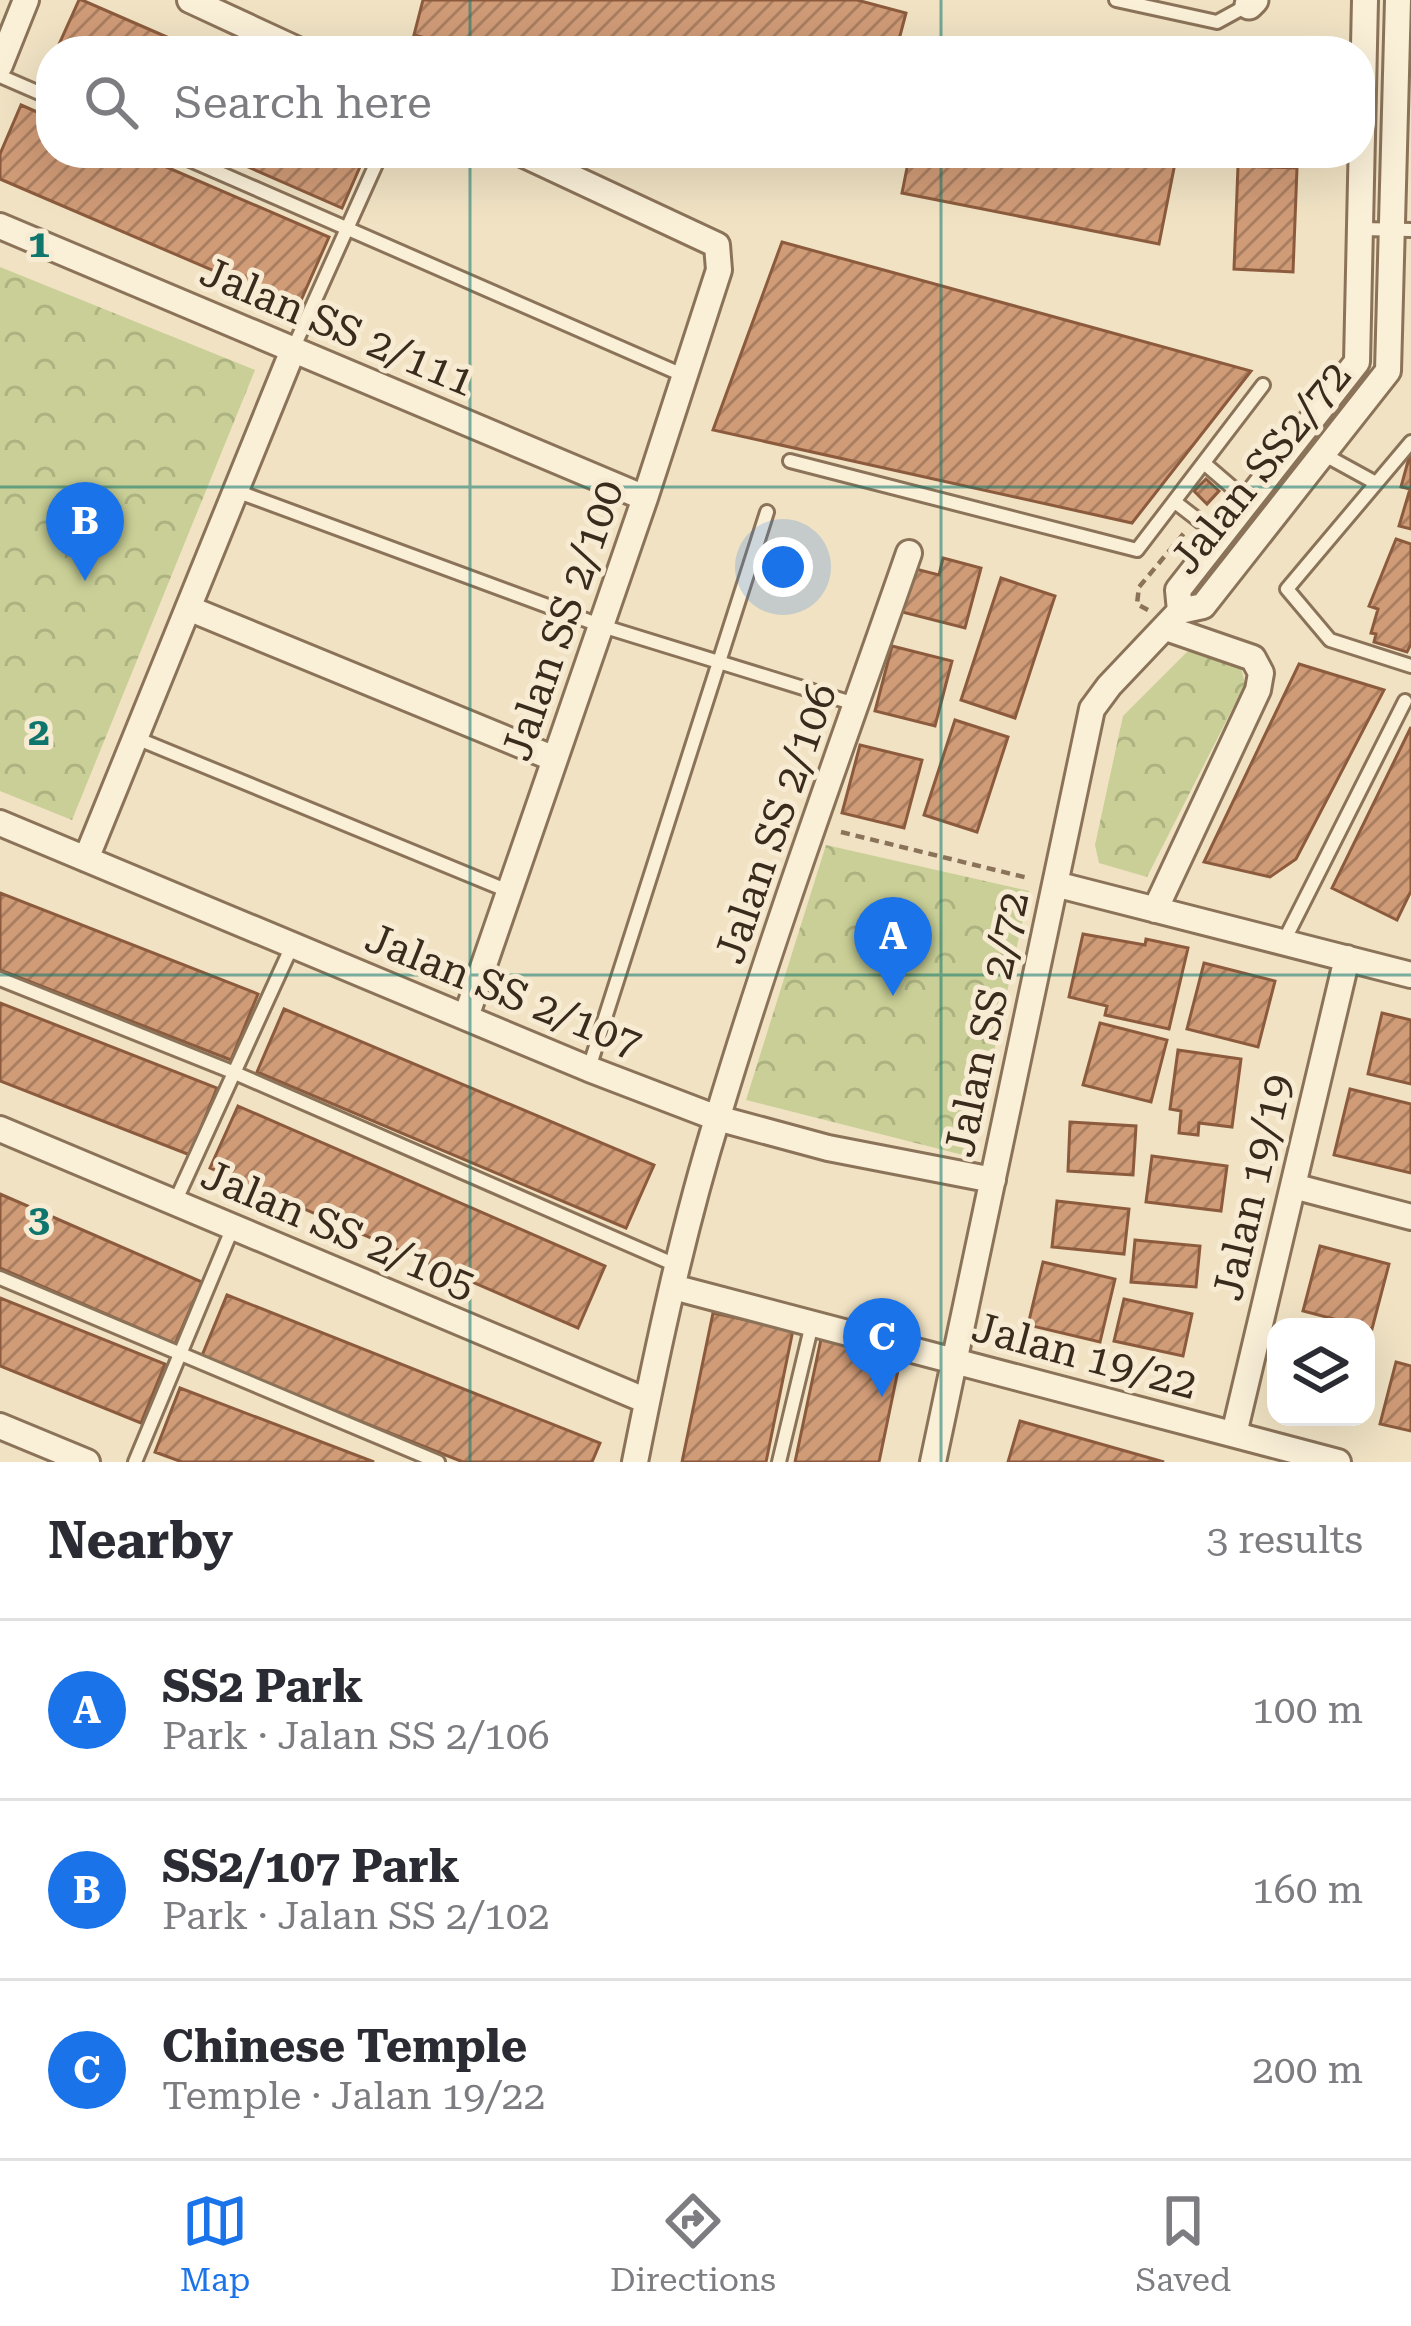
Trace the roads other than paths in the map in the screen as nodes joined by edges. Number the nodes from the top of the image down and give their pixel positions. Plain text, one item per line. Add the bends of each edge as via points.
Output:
1 (26, 0) edge
2 (190, 0) edge
3 (1116, 0) edge
4 (1244, 2) edge
5 (1365, 7) edge
6 (1402, 10) edge
7 (268, 36) edge
8 (0, 65) edge
9 (0, 76) edge
10 (36, 92) edge
11 (208, 168) edge
12 (374, 168) edge
13 (552, 168) edge
14 (1361, 168) edge
15 (1402, 174) edge
16 (0, 226) edge
17 (1360, 229) junction
18 (347, 230) junction
19 (1401, 230) edge
20 (293, 350) junction
21 (685, 376) junction
22 (1263, 385) dead end
23 (1298, 438) junction
24 (1411, 442) edge
25 (1323, 454) junction
26 (790, 461) dead end
27 (1205, 464) junction
28 (1374, 482) junction
29 (236, 491) junction
30 (645, 498) junction
31 (1249, 501) junction
32 (1175, 502) junction
33 (767, 512) dead end
34 (1220, 537) junction
35 (909, 553) dead end
36 (1244, 555) junction
37 (188, 608) junction
38 (1173, 619) junction
39 (602, 626) junction
40 (719, 662) junction
41 (1411, 666) edge
42 (1405, 701) dead end
43 (856, 705) junction
44 (136, 737) junction
45 (556, 759) junction
46 (0, 823) edge
47 (86, 859) junction
48 (1055, 884) junction
49 (509, 892) junction
50 (1155, 910) junction
51 (1283, 942) junction
52 (292, 945) junction
53 (1346, 958) junction
54 (1411, 974) edge
55 (0, 980) edge
56 (466, 1017) junction
57 (589, 1069) junction
58 (235, 1073) junction
59 (717, 1118) junction
60 (0, 1129) edge
61 (993, 1180) junction
62 (1293, 1186) junction
63 (175, 1202) junction
64 (1411, 1217) edge
65 (234, 1226) junction
66 (675, 1277) junction
67 (0, 1278) edge
68 (812, 1324) junction
69 (179, 1356) junction
70 (954, 1362) junction
71 (647, 1401) junction
72 (0, 1426) edge
73 (1234, 1435) junction
74 (87, 1462) edge
75 (135, 1462) edge
76 (438, 1462) edge
77 (634, 1462) edge
78 (779, 1462) edge
79 (933, 1462) edge
80 (1338, 1462) edge

1 - 8 street
2 - 7 street
3 - 4 lane via 1216,22
5 - 6 lane
6 - 15 street, Jalan SS2/72
9 - 10 lane
11 - 18 lane
12 - 18 lane
13 - 21 street, Jalan SS 2/100 via 717,244 719,270
14 - 17 street, Jalan SS2/72
15 - 19 street, Jalan SS2/72
16 - 20 street, Jalan SS 2/111
17 - 19 lane
17 - 23 street, Jalan SS2/72 via 1358,362
18 - 20 lane
18 - 21 lane
19 - 25 street, Jalan SS2/72 via 1388,371
20 - 29 street
20 - 30 street, Jalan SS 2/111
21 - 30 street, Jalan SS 2/100
22 - 27 lane
23 - 25 street
23 - 31 street, Jalan SS2/72
24 - 28 lane
25 - 28 lane
25 - 36 street, Jalan SS2/72
26 - 32 lane via 1137,550
27 - 31 lane
27 - 32 lane
28 - 41 lane via 1287,589 1330,640
29 - 37 street
29 - 39 lane
30 - 39 street, Jalan SS 2/100
31 - 34 street, Jalan SS2/72
32 - 34 lane
33 - 40 lane
34 - 36 street
34 - 38 street, Jalan SS2/72 via 1178,590
35 - 43 street, Jalan SS 2/106
36 - 38 street, Jalan SS2/72 via 1203,606
37 - 44 street
37 - 45 street
38 - 48 street, Jalan SS 2/72 via 1092,709
38 - 50 street via 1253,658 1261,673
39 - 40 lane
39 - 45 street, Jalan SS 2/100
40 - 43 lane
40 - 57 lane
42 - 51 lane
43 - 59 street, Jalan SS 2/106
44 - 47 street
44 - 49 lane
45 - 49 street, Jalan SS 2/100
46 - 47 street, Jalan SS 2/107
47 - 52 street, Jalan SS 2/107
48 - 50 street
48 - 61 street, Jalan SS 2/72
49 - 56 street, Jalan SS 2/100
50 - 51 street
51 - 53 street
52 - 56 street, Jalan SS 2/107
52 - 58 lane
53 - 54 street
53 - 62 street, Jalan 19/19
55 - 58 lane
56 - 57 street, Jalan SS 2/107
57 - 59 street, Jalan SS 2/107
58 - 63 lane
58 - 66 lane
59 - 61 street, Jalan SS 2/107
59 - 66 street, Jalan SS 2/106
60 - 63 street, Jalan SS 2/105
61 - 70 street, Jalan SS 2/72
62 - 64 street
62 - 73 street, Jalan 19/19
63 - 65 street, Jalan SS 2/105
65 - 69 lane
65 - 71 street, Jalan SS 2/105
66 - 68 street, Jalan 19/22
66 - 71 street, Jalan SS 2/106
67 - 69 lane
68 - 70 street, Jalan 19/22
68 - 78 lane
69 - 75 lane
69 - 76 lane
70 - 73 street, Jalan 19/22
70 - 79 street, Jalan SS 2/72
71 - 77 street, Jalan SS 2/106
72 - 74 street
73 - 80 street, Jalan 19/22

